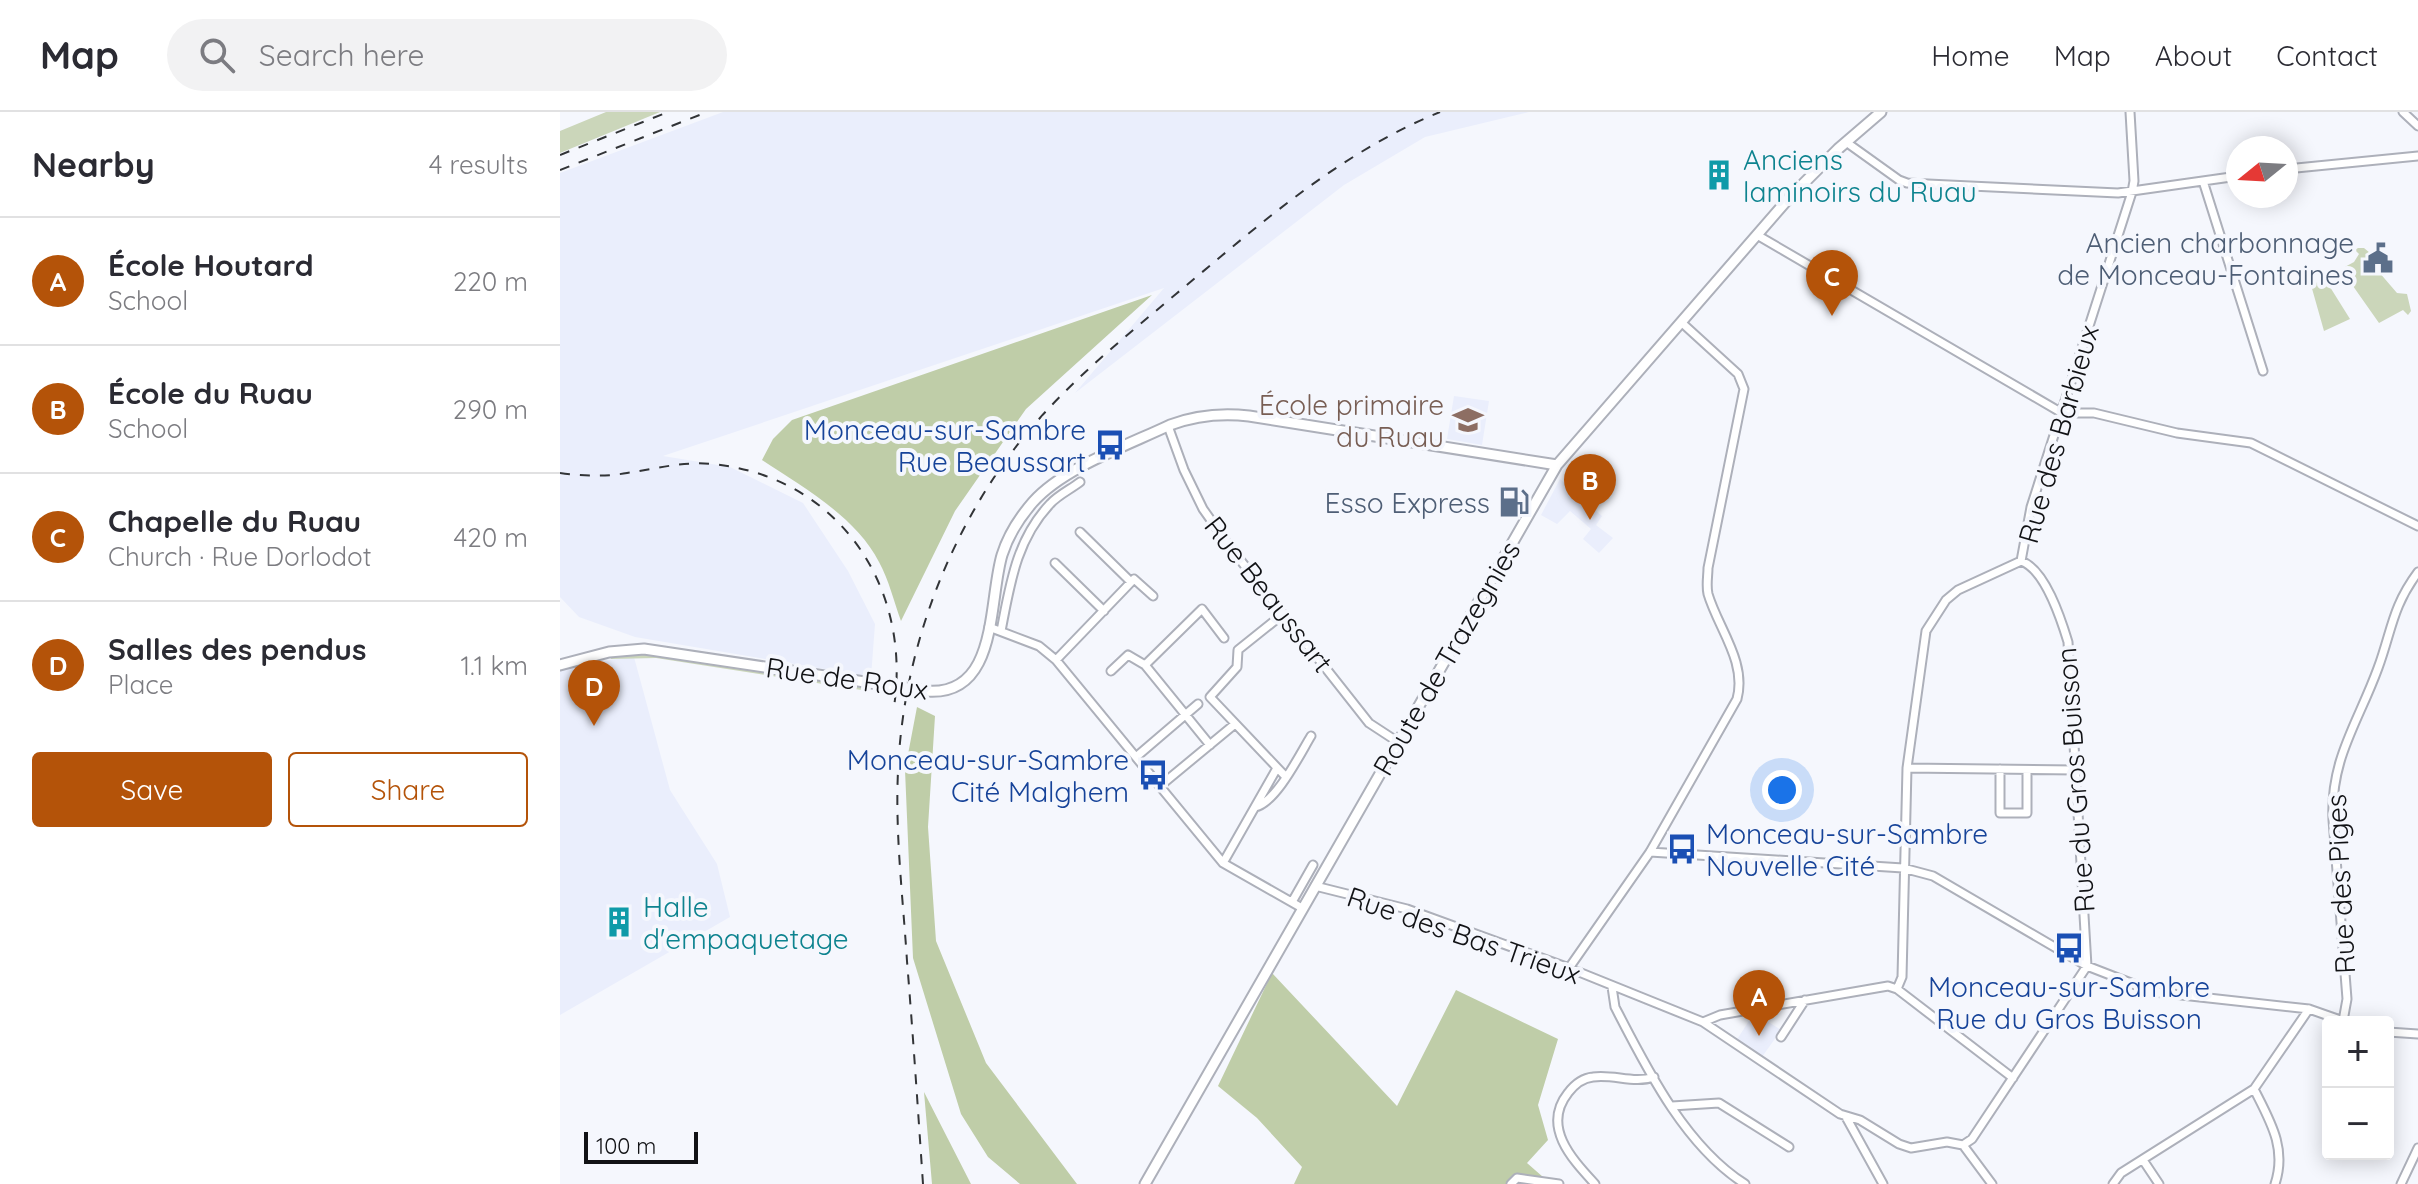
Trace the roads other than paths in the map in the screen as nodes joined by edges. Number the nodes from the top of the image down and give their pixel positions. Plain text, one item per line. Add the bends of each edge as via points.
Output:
1 (1881, 112) edge
2 (2130, 112) edge
3 (2403, 112) edge
4 (2418, 126) edge
5 (1846, 142) junction
6 (2418, 156) edge
7 (2298, 168) edge
8 (2226, 178) edge
9 (2203, 181) junction
10 (2132, 192) junction
11 (1757, 235) junction
12 (1681, 322) junction
13 (2263, 371) dead end
14 (2062, 413) junction
15 (1168, 426) junction
16 (1557, 465) junction
17 (1080, 482) dead end
18 (2418, 526) edge
19 (1080, 532) dead end
20 (2021, 561) junction
21 (1055, 563) dead end
22 (2418, 572) edge
23 (1131, 582) junction
24 (1153, 596) dead end
25 (1104, 611) junction
26 (1283, 614) junction
27 (989, 627) junction
28 (1001, 631) junction
29 (1224, 638) dead end
30 (1056, 660) junction
31 (560, 665) edge
32 (1145, 665) junction
33 (1111, 671) dead end
34 (1198, 704) dead end
35 (1185, 715) junction
36 (1235, 724) junction
37 (1311, 736) dead end
38 (1398, 742) junction
39 (1210, 745) junction
40 (1136, 757) junction
41 (1277, 768) junction
42 (1907, 768) junction
43 (2000, 769) junction
44 (2027, 770) junction
45 (2075, 770) junction
46 (1286, 777) junction
47 (1160, 786) junction
48 (1255, 807) junction
49 (1650, 852) junction
50 (1223, 863) junction
51 (1313, 865) dead end
52 (1903, 868) junction
53 (1315, 886) junction
54 (1292, 902) junction
55 (1302, 908) junction
56 (2087, 966) junction
57 (1569, 968) junction
58 (1612, 987) junction
59 (1897, 989) junction
60 (1805, 1000) junction
61 (2309, 1009) junction
62 (2330, 1016) edge
63 (2345, 1016) edge
64 (1703, 1022) junction
65 (2394, 1032) edge
66 (2418, 1034) edge
67 (1781, 1037) dead end
68 (1654, 1077) junction
69 (2013, 1078) junction
70 (2254, 1089) junction
71 (1672, 1106) junction
72 (1846, 1117) junction
73 (1963, 1145) junction
74 (1789, 1147) dead end
75 (2418, 1148) edge
76 (2143, 1160) junction
77 (1145, 1184) edge
78 (1511, 1184) edge
79 (1559, 1184) edge
80 (1595, 1184) edge
81 (1745, 1184) edge
82 (1883, 1184) edge
83 (1992, 1184) edge
84 (2113, 1184) edge
85 (2159, 1184) edge
86 (2275, 1184) edge
87 (2401, 1184) edge

1 - 5 main road, Route de Trazegnies
2 - 10 street, Rue des Barbieux
3 - 4 street
5 - 10 street via 1907,183
5 - 11 main road, Route de Trazegnies
6 - 7 street
8 - 9 street
9 - 10 street
9 - 13 street
10 - 14 street, Rue des Barbieux
11 - 12 main road, Route de Trazegnies
11 - 14 street
12 - 16 main road, Route de Trazegnies
12 - 49 street via 1738,374 1744,389 1707,590 1741,685
14 - 18 street via 2103,414 2177,433 2251,443
14 - 20 street, Rue des Barbieux via 2031,507
15 - 16 main road, Rue de Roux via 1246,415
15 - 26 street, Rue Beaussart via 1203,509
15 - 27 main road, Rue de Roux via 1061,478 1032,503 1003,551
16 - 38 main road, Route de Trazegnies
17 - 28 street via 1051,502 1028,533 1013,567
19 - 23 street
20 - 42 street, Rue des Barbieux via 1958,590 1935,614 1924,642
20 - 45 street, Rue du Gros Buisson via 2038,573 2068,642
21 - 25 street
22 - 63 street, Rue des Piges via 2397,605 2335,775
23 - 24 street via 1134,579
23 - 25 street
25 - 30 street
26 - 36 street via 1238,650 1237,667 1210,697
26 - 38 street, Rue Beaussart via 1369,723
27 - 28 street
27 - 31 main road, Rue de Roux via 974,672 938,692 649,650 609,652
28 - 30 street via 1039,646
29 - 32 street via 1202,609
30 - 40 street
32 - 33 street via 1128,655
32 - 35 street
34 - 35 street
35 - 39 street
35 - 40 street
36 - 39 street
36 - 41 street
37 - 46 street
38 - 53 main road, Route de Trazegnies
39 - 47 street
40 - 47 street
41 - 46 street
41 - 48 street
42 - 43 street
42 - 52 street, Rue des Barbieux
43 - 44 street
43 - 44 street via 2000,813 2027,813
44 - 45 street
45 - 56 street, Rue du Gros Buisson
46 - 48 street via 1263,805
47 - 50 street
48 - 50 street
49 - 52 street
49 - 57 street
50 - 54 street
51 - 54 street
52 - 56 street via 1933,876
52 - 59 street, Rue des Barbieux via 1902,977
53 - 55 main road, Route de Trazegnies
53 - 57 street, Rue des Bas Trieux via 1407,909
54 - 55 street
55 - 77 main road, Route de Trazegnies
56 - 61 street via 2154,992
56 - 69 street
57 - 58 street, Rue des Bas Trieux
58 - 64 street, Rue des Bas Trieux
58 - 68 street via 1615,1007
59 - 60 street via 1878,987
59 - 69 street
60 - 64 street
60 - 67 street
61 - 62 street
61 - 70 street
64 - 72 street, Rue des Bas Trieux
65 - 66 street
68 - 71 street
68 - 80 street via 1593,1077 1565,1097 1558,1130 1563,1145
69 - 73 street
70 - 76 street
70 - 86 street via 2276,1133 2280,1167
71 - 74 street via 1719,1103
71 - 81 street via 1702,1150
72 - 73 street, Rue des Bas Trieux via 1911,1148
72 - 82 street
73 - 83 street
75 - 87 street
76 - 84 street
76 - 85 street
78 - 79 street via 1517,1178

